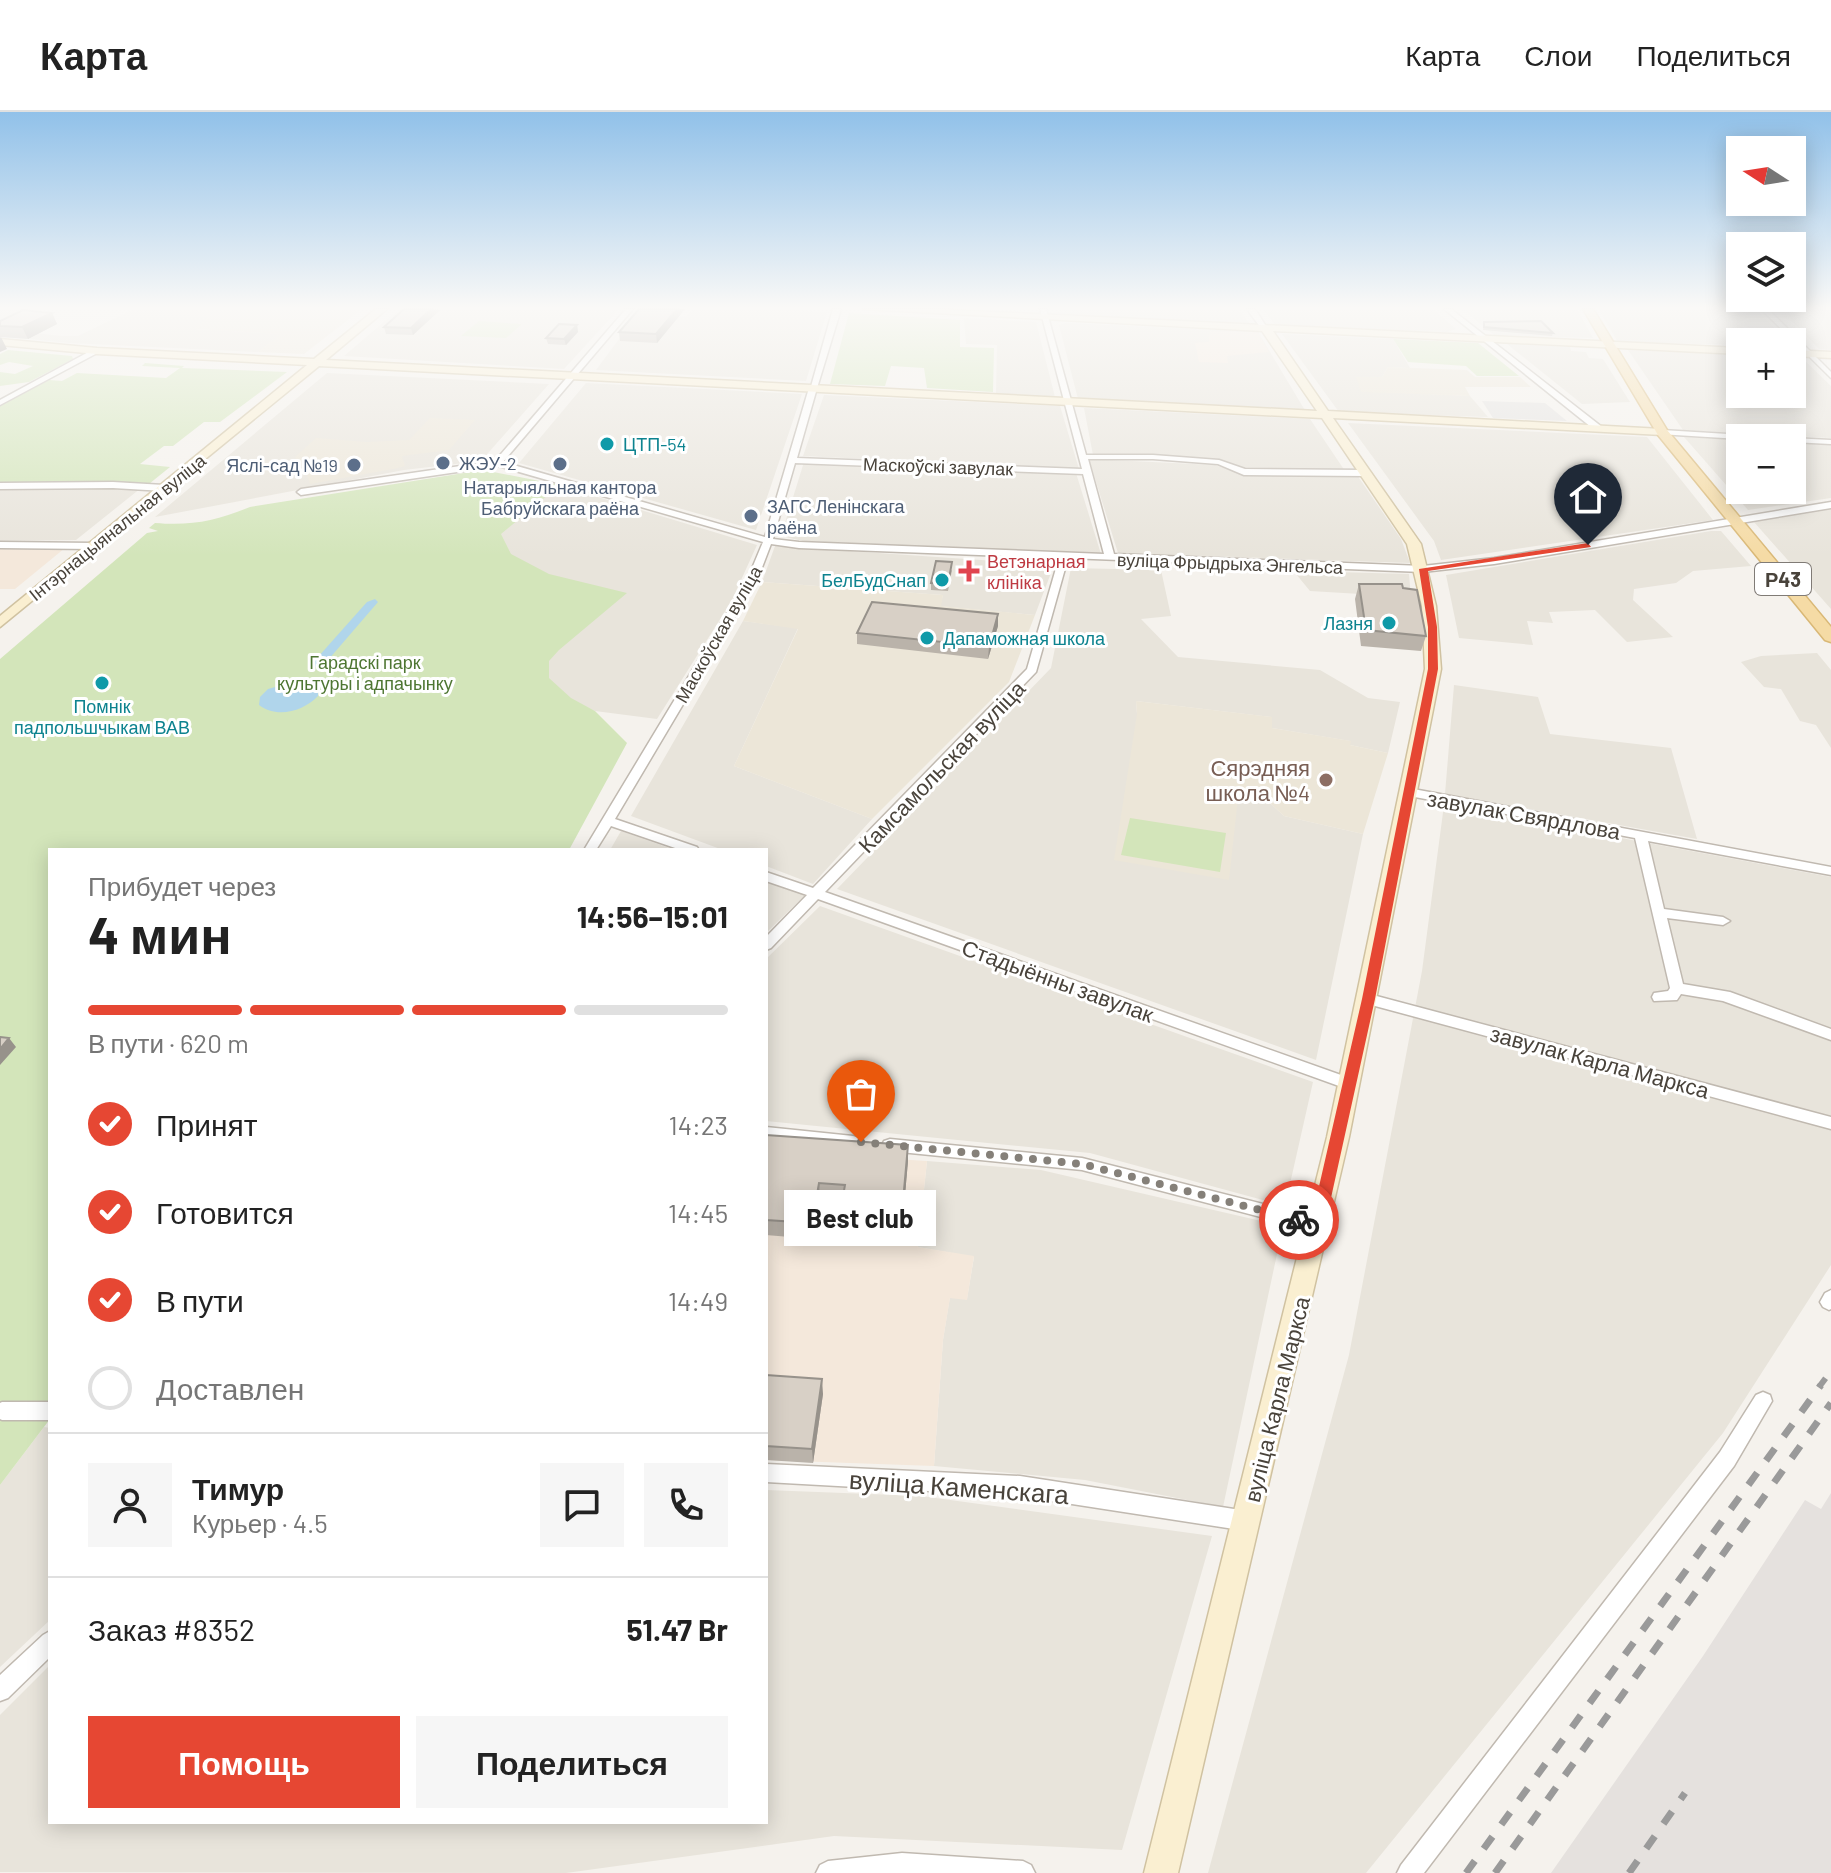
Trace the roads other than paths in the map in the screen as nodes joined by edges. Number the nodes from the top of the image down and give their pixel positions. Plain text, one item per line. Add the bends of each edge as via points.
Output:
1 (22, 391) edge
2 (282, 391) edge
3 (560, 391) edge
4 (812, 391) edge
5 (871, 391) edge
6 (1064, 391) edge
7 (1309, 391) edge
8 (1551, 391) edge
9 (1638, 391) edge
10 (1067, 402) junction
11 (0, 403) edge
12 (1327, 417) junction
13 (1599, 429) junction
14 (1662, 432) junction
15 (1726, 436) edge
16 (1806, 441) edge
17 (1831, 442) edge
18 (1082, 457) junction
19 (790, 460) junction
20 (498, 463) junction
21 (1086, 472) junction
22 (1365, 473) junction
23 (0, 486) edge
24 (164, 488) junction
25 (301, 492) dead end
26 (1831, 505) edge
27 (1736, 520) junction
28 (768, 541) junction
29 (0, 545) edge
30 (94, 546) junction
31 (1064, 557) junction
32 (1110, 558) junction
33 (1423, 569) junction
34 (0, 623) edge
35 (1831, 637) edge
36 (1408, 792) junction
37 (607, 820) junction
38 (1640, 835) junction
39 (591, 848) edge
40 (687, 848) edge
41 (1831, 871) edge
42 (768, 877) edge
43 (817, 894) junction
44 (1657, 912) junction
45 (1723, 921) dead end
46 (768, 943) edge
47 (1677, 988) junction
48 (1659, 997) dead end
49 (1369, 999) junction
50 (1831, 1035) edge
51 (1350, 1084) junction
52 (1831, 1123) edge
53 (768, 1133) edge
54 (1318, 1225) junction
55 (1763, 1401) dead end
56 (2, 1411) edge
57 (48, 1411) edge
58 (768, 1473) edge
59 (1247, 1521) junction
60 (48, 1644) edge
61 (0, 1690) edge
62 (828, 1873) edge
63 (1023, 1873) edge
64 (1161, 1873) edge
65 (1409, 1873) edge

1 - 11 street
2 - 24 main road, Інтэрнацыянальная вуліца
3 - 20 street
4 - 19 street, Маскоўская вуліца
5 - 10 main road
6 - 10 street
7 - 12 main road, вуліца Карла Маркса
8 - 13 street
9 - 14 main road, Р43
10 - 12 main road
10 - 18 street
12 - 13 main road
12 - 22 main road, вуліца Карла Маркса
13 - 14 main road
14 - 15 street
14 - 27 main road, Р43
16 - 17 street
18 - 21 street
18 - 22 street via 1219,462 1244,472
19 - 21 street, Маскоўскі завулак
19 - 28 street, Маскоўская вуліца
20 - 25 street, вуліца Фрыдрыха Энгельса
20 - 28 street, вуліца Фрыдрыха Энгельса
21 - 32 street
22 - 33 main road, вуліца Карла Маркса via 1414,544
23 - 24 street
24 - 30 main road, Інтэрнацыянальная вуліца
26 - 27 street, вуліца Фрыдрыха Энгельса
27 - 33 street, вуліца Фрыдрыха Энгельса
27 - 35 main road, Р43
28 - 31 street, вуліца Фрыдрыха Энгельса
28 - 37 street, Маскоўская вуліца via 729,621
29 - 30 street
30 - 34 main road, Інтэрнацыянальная вуліца
31 - 32 street, вуліца Фрыдрыха Энгельса
31 - 43 street, Камсамольская вуліца via 1032,670
32 - 33 street, вуліца Фрыдрыха Энгельса
33 - 36 main road, вуліца Карла Маркса via 1433,627 1433,669
36 - 38 street, завулак Свярдлова
36 - 49 main road, вуліца Карла Маркса
37 - 39 street, Маскоўская вуліца
37 - 40 street
38 - 41 street, завулак Свярдлова
38 - 44 street, завулак Свярдлова
42 - 43 street, Стадыённы завулак
43 - 46 street, Камсамольская вуліца
43 - 51 street, Стадыённы завулак
44 - 45 street
44 - 47 street, завулак Свярдлова
47 - 48 street via 1672,996
47 - 50 street via 1725,996
49 - 51 main road, вуліца Карла Маркса
49 - 52 street, завулак Карла Маркса
51 - 54 main road, вуліца Карла Маркса
53 - 54 street via 1082,1164
54 - 59 main road, вуліца Карла Маркса
55 - 65 street via 1727,1459
56 - 57 street
58 - 59 street, вуліца Каменскага via 1020,1486
59 - 64 main road, вуліца Карла Маркса
60 - 61 street
62 - 63 street via 902,1865

